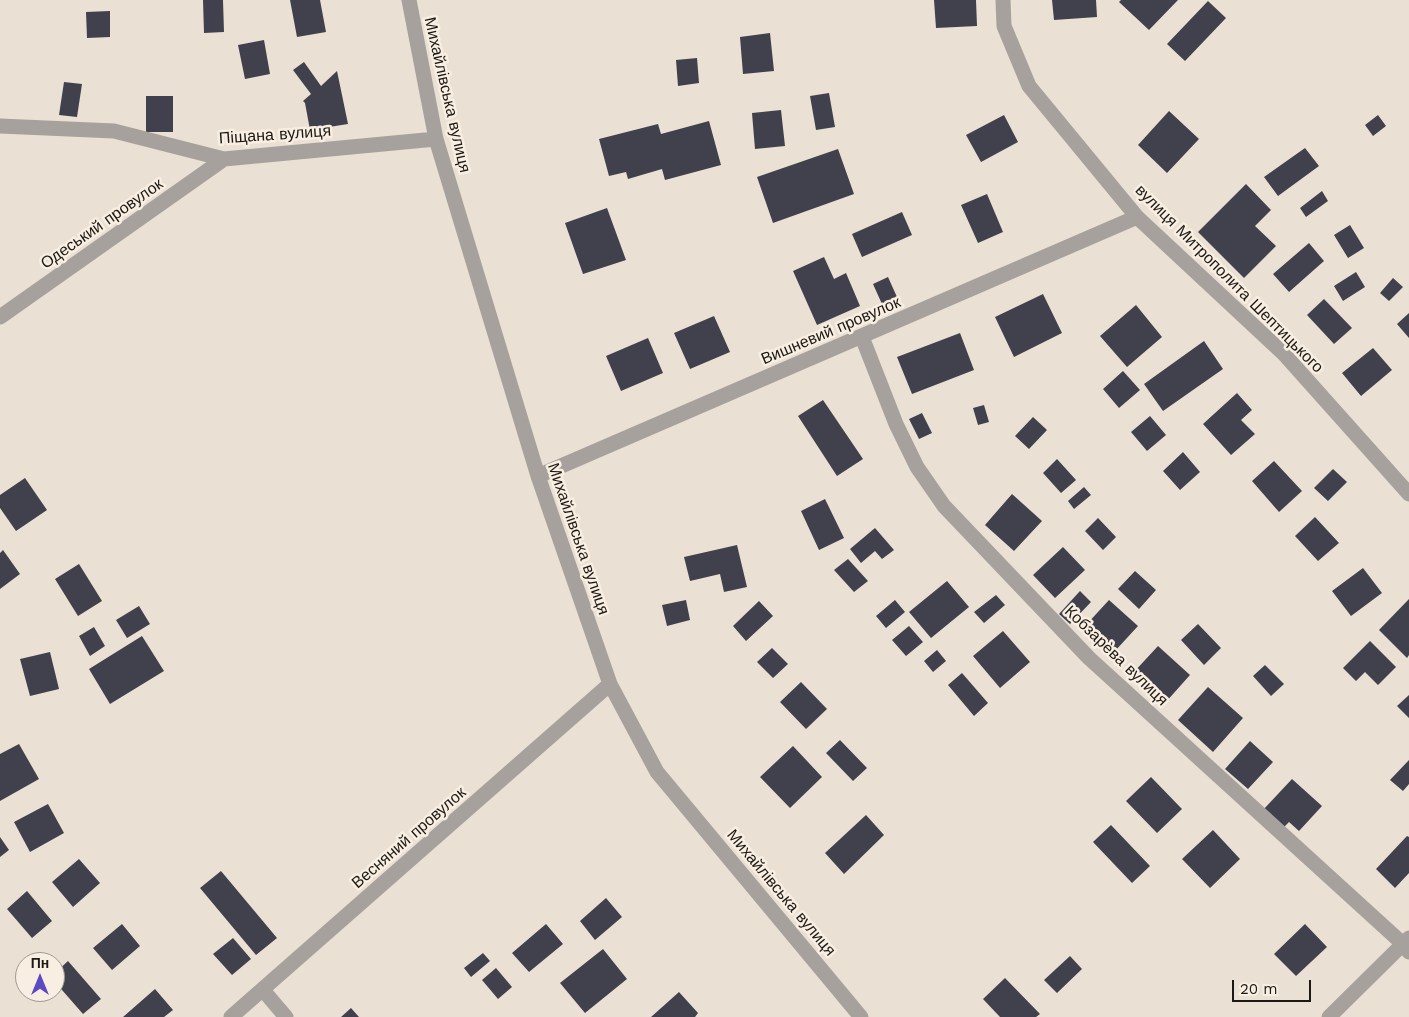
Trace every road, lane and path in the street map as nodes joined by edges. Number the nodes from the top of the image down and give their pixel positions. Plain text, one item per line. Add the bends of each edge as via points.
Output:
1 (409, 0) edge
2 (1004, 0) edge
3 (0, 126) edge
4 (436, 139) junction
5 (224, 159) junction
6 (1137, 217) junction
7 (0, 317) edge
8 (862, 337) junction
9 (538, 476) junction
10 (1409, 494) edge
11 (610, 684) junction
12 (1407, 945) edge
13 (263, 990) junction
14 (231, 1017) edge
15 (286, 1017) edge
16 (861, 1017) edge
17 (1329, 1017) edge

1 - 4 street, Михайлівська вулиця
2 - 6 street, вулиця Митрополита Шептицького via 1004,26 1029,86
3 - 5 street, Піщана вулиця via 114,132
4 - 5 street, Піщана вулиця
4 - 9 street, Михайлівська вулиця
5 - 7 street, Одеський провулок
6 - 8 street, Вишневий провулок
6 - 10 street, вулиця Митрополита Шептицького via 1284,354
8 - 9 street, Вишневий провулок
8 - 12 street, Кобзарèва вулиця via 896,424 917,467 944,506 1089,658
9 - 11 street, Михайлівська вулиця
11 - 13 street, Весняний провулок
11 - 16 street, Михайлівська вулиця via 657,772
12 - 17 street
13 - 14 street, Весняний провулок
13 - 15 street

